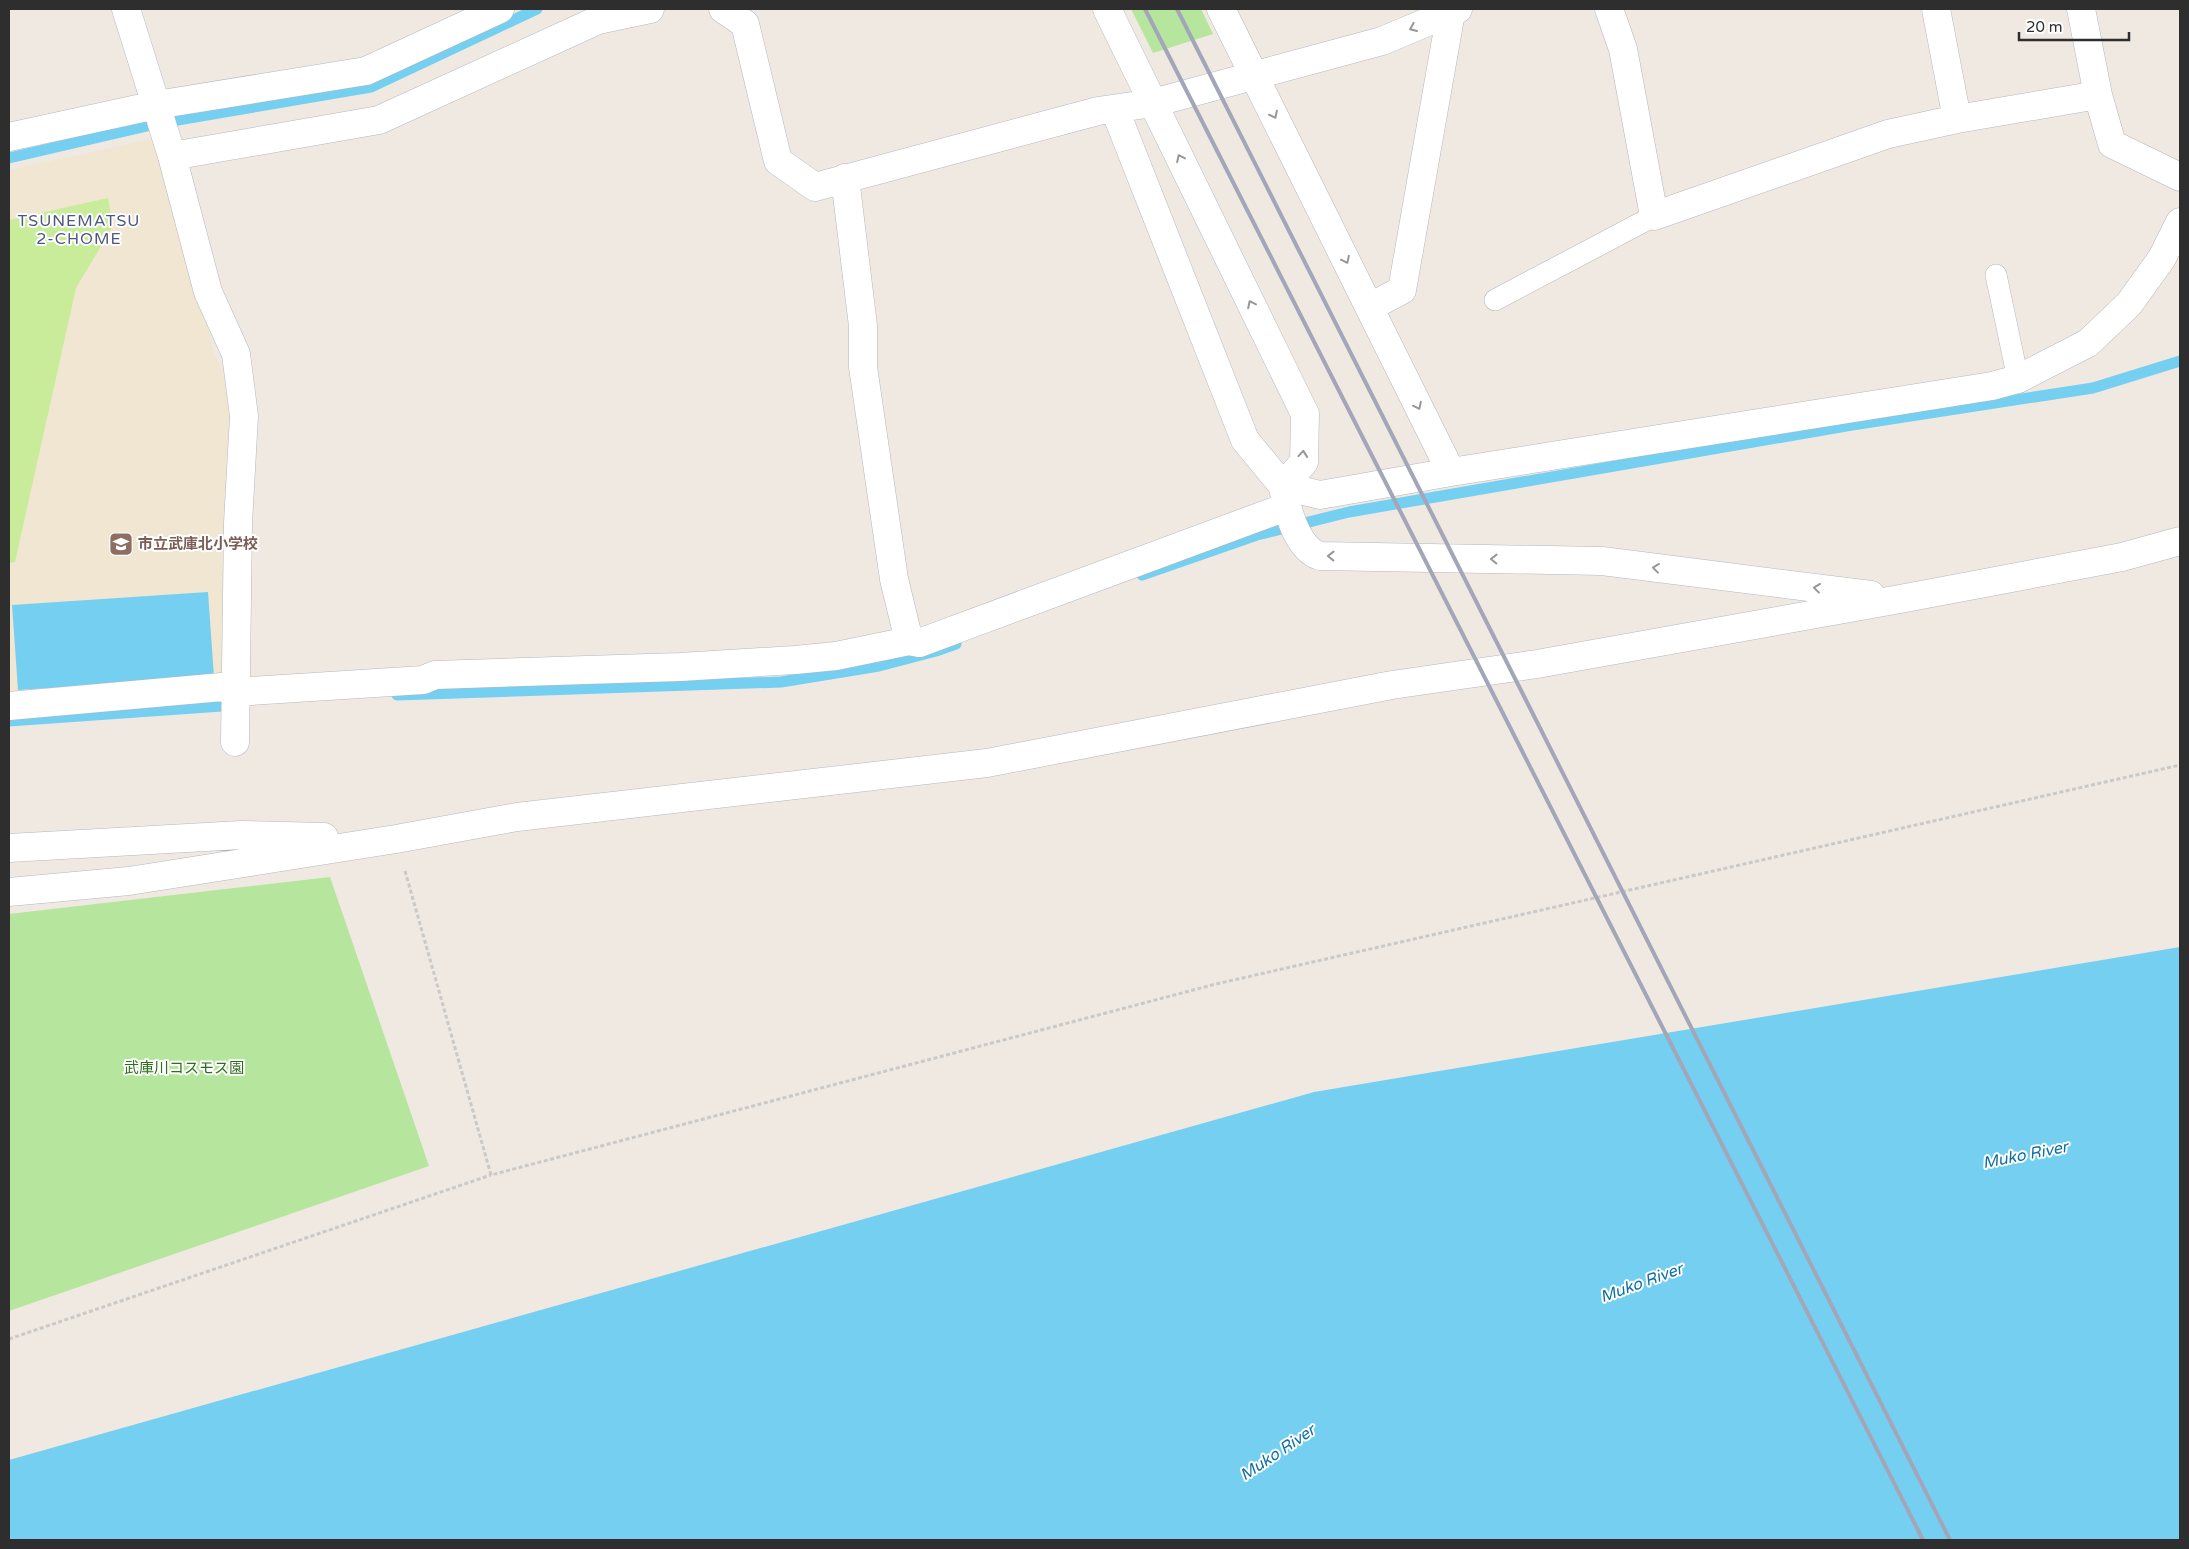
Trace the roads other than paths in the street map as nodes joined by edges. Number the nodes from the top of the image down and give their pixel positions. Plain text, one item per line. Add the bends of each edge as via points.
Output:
1 (126, 9) edge
2 (500, 9) edge
3 (650, 9) edge
4 (723, 9) edge
5 (1107, 9) edge
6 (1220, 9) edge
7 (1609, 9) edge
8 (1936, 9) edge
9 (2081, 9) edge
10 (1454, 10) edge
11 (1255, 76) junction
12 (2098, 95) junction
13 (1153, 103) junction
14 (156, 105) junction
15 (1115, 110) junction
16 (1957, 119) junction
17 (9, 138) edge
18 (172, 156) junction
19 (2180, 177) edge
20 (845, 178) junction
21 (1654, 216) junction
22 (2180, 222) edge
23 (1996, 275) dead end
24 (1495, 300) dead end
25 (1370, 307) junction
26 (2018, 379) junction
27 (1451, 472) junction
28 (1286, 502) junction
29 (2180, 541) edge
30 (1900, 599) junction
31 (909, 641) junction
32 (235, 695) junction
33 (9, 706) edge
34 (234, 742) dead end
35 (396, 839) junction
36 (9, 848) edge
37 (9, 892) edge

1 - 14 street
2 - 14 street via 366,71
3 - 18 street via 598,20 379,120
4 - 20 street via 745,24 778,161 815,187
5 - 13 street
6 - 11 street
7 - 21 street via 1623,49
8 - 16 street
9 - 12 street
10 -> 11 street via 1382,41
10 - 25 street via 1402,290
11 - 13 street
11 -> 25 street
12 - 16 street
12 - 19 street via 2112,144
13 - 15 street
28 -> 13 street via 1304,462 1305,414
14 - 17 street
14 - 18 street
15 - 20 street via 1098,111
15 - 28 street via 1245,440
16 - 21 street via 1888,134
18 - 32 street via 208,292 236,354 244,416 238,523
20 - 31 street via 863,326 863,367 894,579
21 - 24 lane
22 - 26 street via 2162,258 2129,304 2088,343
23 - 26 lane
25 -> 27 street
26 - 27 street via 1992,386
27 - 28 street
30 -> 28 street via 1602,561 1320,556 1312,554 1301,539
28 - 31 street via 919,643
29 - 30 street via 2122,557
30 - 35 street via 1536,664 1392,685 987,763 516,817
31 - 32 street via 836,656 795,660 435,675 423,680
32 - 33 street via 222,687
32 - 34 street
35 - 36 street via 241,835
35 - 37 street via 129,881

